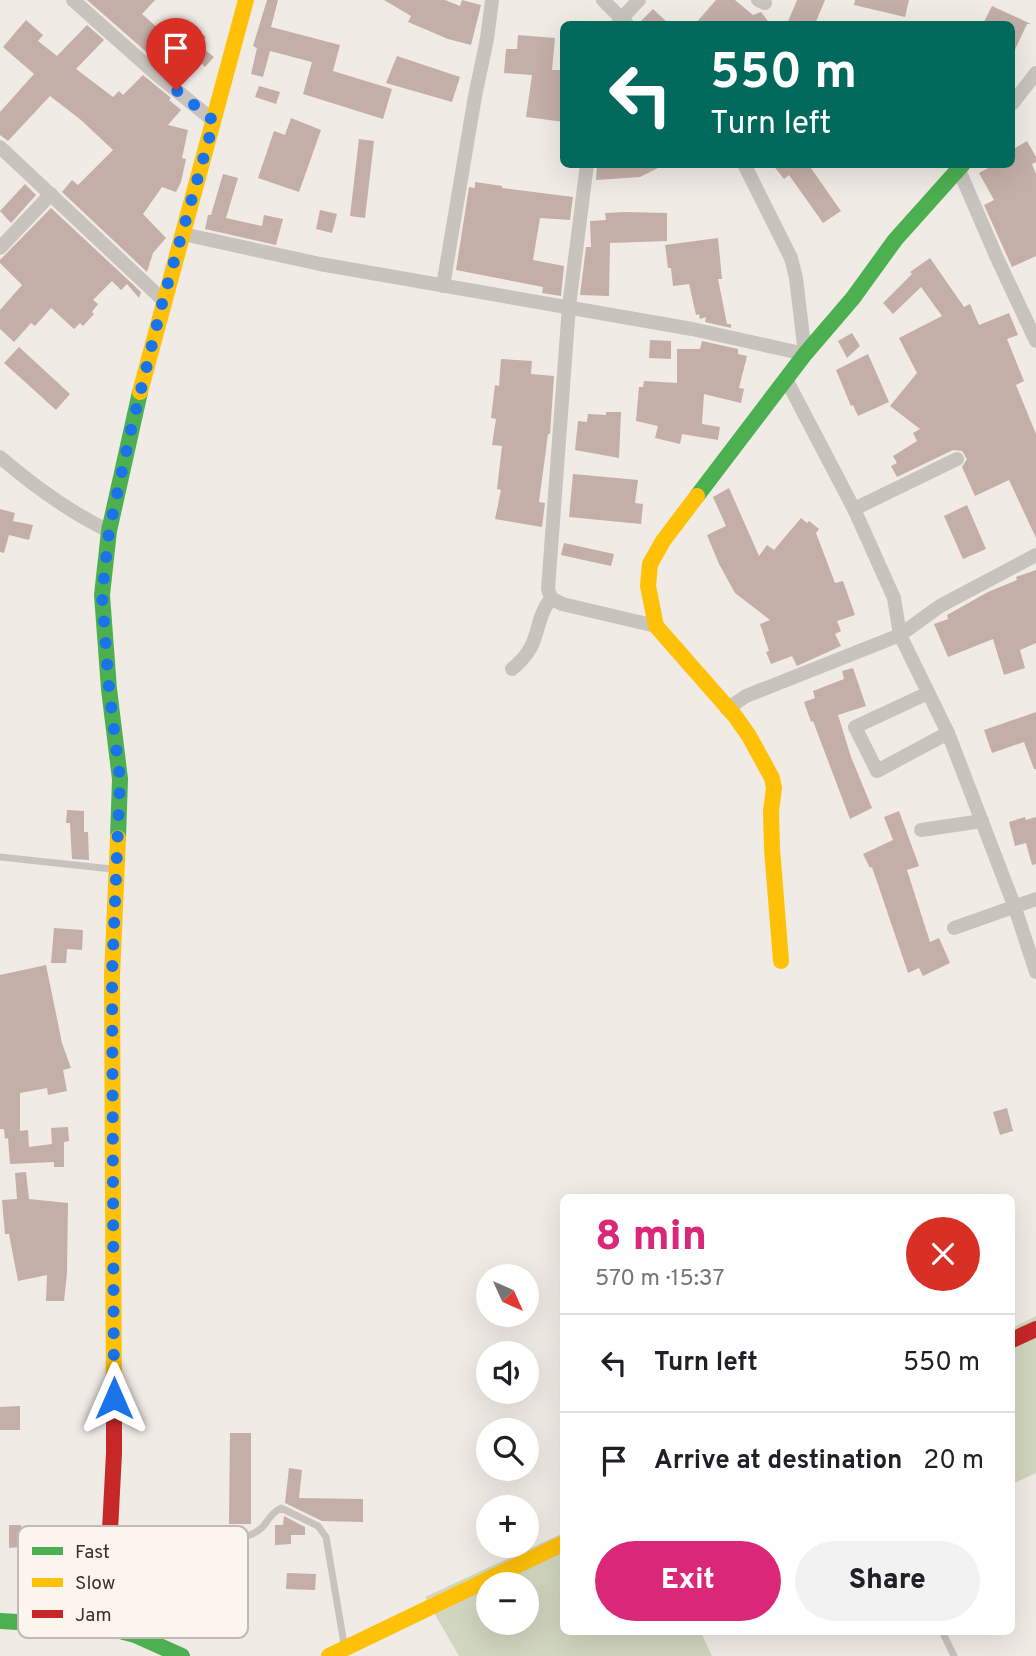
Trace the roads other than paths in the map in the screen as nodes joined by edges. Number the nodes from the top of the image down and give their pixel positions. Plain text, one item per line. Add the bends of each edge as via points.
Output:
1 (73, 0) edge
2 (246, 0) edge
3 (492, 0) edge
4 (603, 0) edge
5 (639, 0) edge
6 (620, 21) edge
7 (623, 21) edge
8 (1036, 73) edge
9 (1015, 100) edge
10 (214, 121) junction
11 (0, 147) edge
12 (586, 168) edge
13 (746, 168) edge
14 (960, 168) edge
15 (961, 168) edge
16 (51, 194) junction
17 (183, 234) junction
18 (0, 248) edge
19 (443, 286) junction
20 (163, 300) junction
21 (569, 306) junction
22 (1036, 341) edge
23 (806, 354) junction
24 (786, 379) junction
25 (0, 457) edge
26 (957, 459) dead end
27 (854, 509) junction
28 (109, 531) junction
29 (1036, 555) edge
30 (551, 598) junction
31 (656, 626) junction
32 (900, 635) junction
33 (512, 669) dead end
34 (928, 693) junction
35 (726, 709) junction
36 (948, 733) junction
37 (982, 821) junction
38 (921, 830) dead end
39 (0, 857) edge
40 (117, 870) junction
41 (1036, 899) edge
42 (1014, 905) junction
43 (954, 928) dead end
44 (781, 961) dead end
45 (1036, 972) edge
46 (1036, 1329) edge
47 (1015, 1339) edge
48 (111, 1526) edge
49 (248, 1535) edge
50 (560, 1545) edge
51 (0, 1621) edge
52 (18, 1622) edge
53 (944, 1635) edge
54 (144, 1638) edge
55 (345, 1648) junction
56 (182, 1656) edge
57 (329, 1656) edge
58 (954, 1656) edge

1 - 10 street
2 - 10 street
3 - 19 street
4 - 6 street
5 - 7 street
8 - 9 street
10 - 17 street
11 - 16 street
12 - 21 street
13 - 23 street via 791,258
14 - 23 street via 895,240
15 - 22 street
16 - 18 street
16 - 20 street
17 - 19 street
17 - 20 street
19 - 21 street
20 - 28 street
21 - 23 street
21 - 30 street via 548,589
23 - 24 street
24 - 27 street
24 - 31 street via 650,564 648,586
25 - 28 street via 52,498
26 - 27 street
27 - 32 street via 894,598
28 - 40 street via 102,595 120,779
29 - 32 street via 940,607
30 - 31 street via 568,607
30 - 33 street via 542,609 531,650
31 - 35 street
32 - 34 street
32 - 35 street via 746,696
34 - 36 street
34 - 36 street via 855,727 877,771
35 - 44 street via 749,736 774,788 771,811
36 - 37 street
37 - 38 street
37 - 42 street
39 - 40 lane
40 - 48 street via 112,976
41 - 42 street
42 - 43 street
42 - 45 street
46 - 47 street
49 - 55 lane via 261,1531 281,1508 318,1526 326,1537
50 - 55 street
51 - 52 street
53 - 58 lane
54 - 56 street
55 - 57 street

